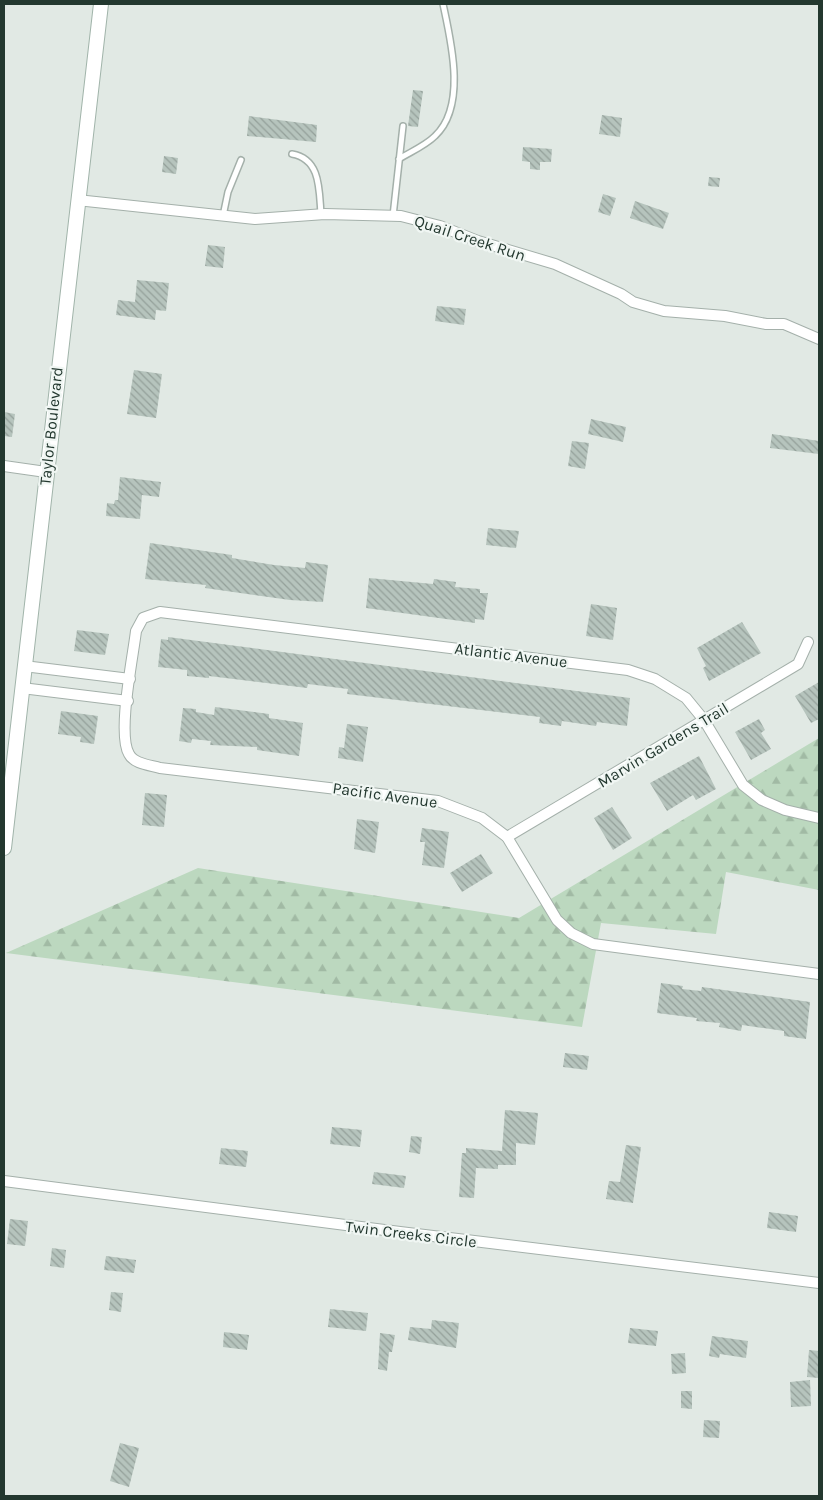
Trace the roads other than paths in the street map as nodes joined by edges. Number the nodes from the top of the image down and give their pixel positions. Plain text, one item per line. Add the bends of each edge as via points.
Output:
1 (101, 4) edge
2 (443, 4) edge
3 (403, 126) dead end
4 (292, 154) dead end
5 (399, 159) junction
6 (240, 160) dead end
7 (77, 200) junction
8 (321, 214) junction
9 (393, 216) junction
10 (223, 217) junction
11 (819, 339) edge
12 (4, 466) edge
13 (46, 472) junction
14 (808, 642) dead end
15 (24, 666) junction
16 (130, 679) junction
17 (22, 688) junction
18 (128, 701) junction
19 (704, 720) junction
20 (819, 818) edge
21 (507, 837) junction
22 (4, 839) edge
23 (819, 974) edge
24 (4, 1181) edge
25 (819, 1282) edge

1 - 7 street, Taylor Boulevard
2 - 5 lane via 455,73 453,98 435,136
3 - 5 lane
4 - 8 lane via 307,158 311,164 319,188
5 - 9 lane
6 - 10 lane
7 - 10 street, Quail Creek Run
7 - 13 street, Taylor Boulevard
8 - 9 street, Quail Creek Run
8 - 10 street, Quail Creek Run via 255,219
9 - 11 street, Quail Creek Run via 440,226 554,264 633,302 664,311 784,324
12 - 13 street
13 - 15 street, Taylor Boulevard
14 - 19 street, Marvin Gardens Trail via 798,664
15 - 16 street
15 - 17 street, Taylor Boulevard
16 - 18 street
16 - 19 street, Atlantic Avenue via 136,631 143,618 160,612 628,670 655,679 686,698
17 - 18 street
17 - 22 street, Taylor Boulevard
18 - 21 street, Pacific Avenue via 123,738 129,755 136,761 160,768 438,801 482,818
19 - 20 street, Atlantic Avenue via 743,785 770,804
19 - 21 street, Marvin Gardens Trail
21 - 23 street, Pacific Avenue via 557,920 571,933 593,944
24 - 25 street, Twin Creeks Circle

